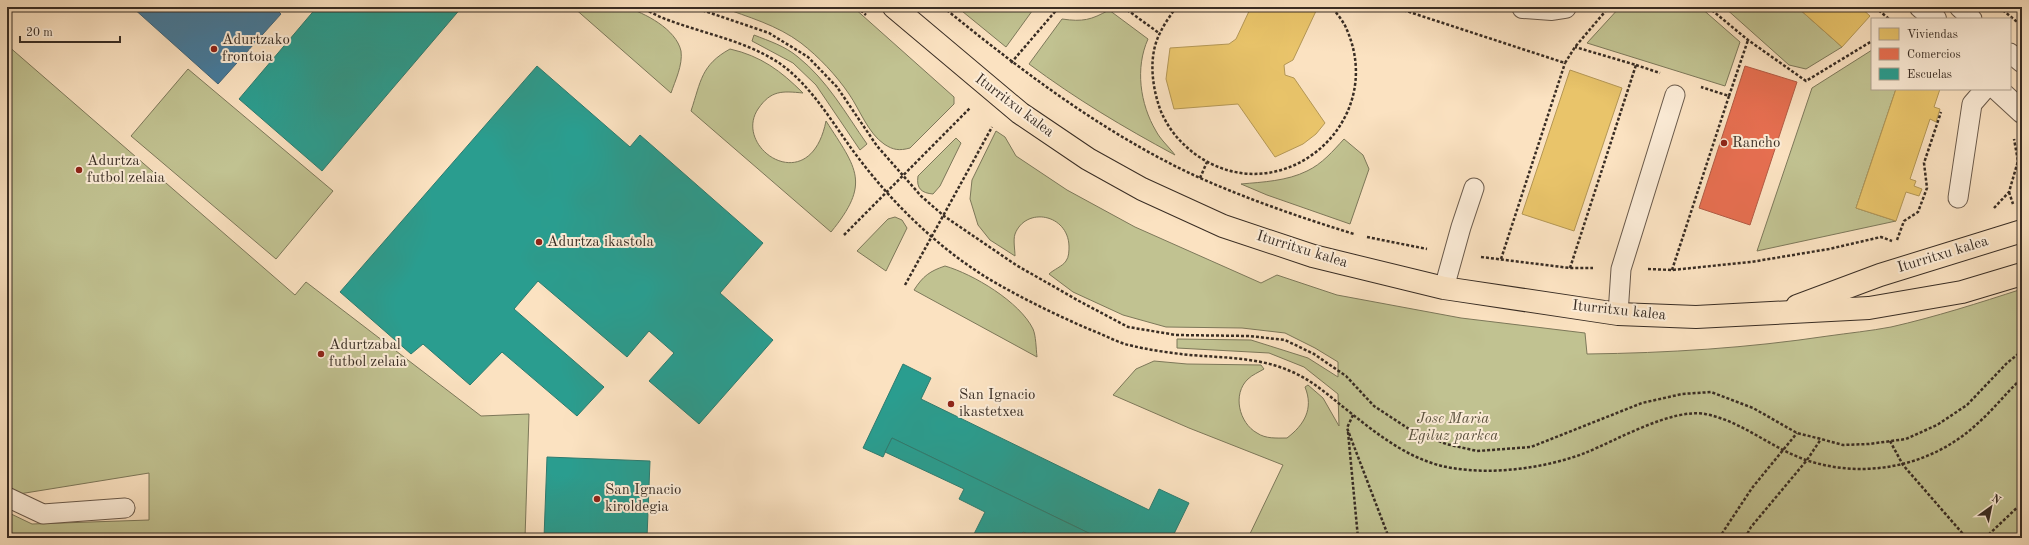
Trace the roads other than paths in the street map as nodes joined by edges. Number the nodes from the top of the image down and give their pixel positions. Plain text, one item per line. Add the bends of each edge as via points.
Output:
1 (894, 7) edge
2 (1523, 7) edge
3 (1565, 7) edge
4 (1921, 7) edge
5 (1959, 7) edge
6 (1934, 18) edge
7 (1971, 18) edge
8 (2011, 54) edge
9 (2022, 63) edge
10 (1984, 90) edge
11 (1998, 90) edge
12 (1675, 95) dead end
13 (2022, 112) edge
14 (1474, 188) dead end
15 (1958, 198) dead end
16 (2022, 231) edge
17 (2022, 274) edge
18 (1444, 288) junction
19 (1618, 314) junction
20 (1775, 314) junction
21 (7, 497) edge
22 (125, 508) dead end

1 - 18 main road, Iturritxu kalea via 1020,113 1088,159 1142,189 1223,226 1313,256
2 - 3 street
4 - 6 street
5 - 7 lane
8 - 9 lane
10 - 15 lane via 1972,104
11 - 13 street
12 - 19 lane via 1622,269
14 - 18 lane
16 - 20 main road, Iturritxu kalea via 1880,275
17 - 20 main road, Iturritxu kalea via 1962,292 1922,300 1869,308
18 - 19 main road, Iturritxu kalea
19 - 20 main road, Iturritxu kalea via 1696,317
21 - 22 lane via 42,514

